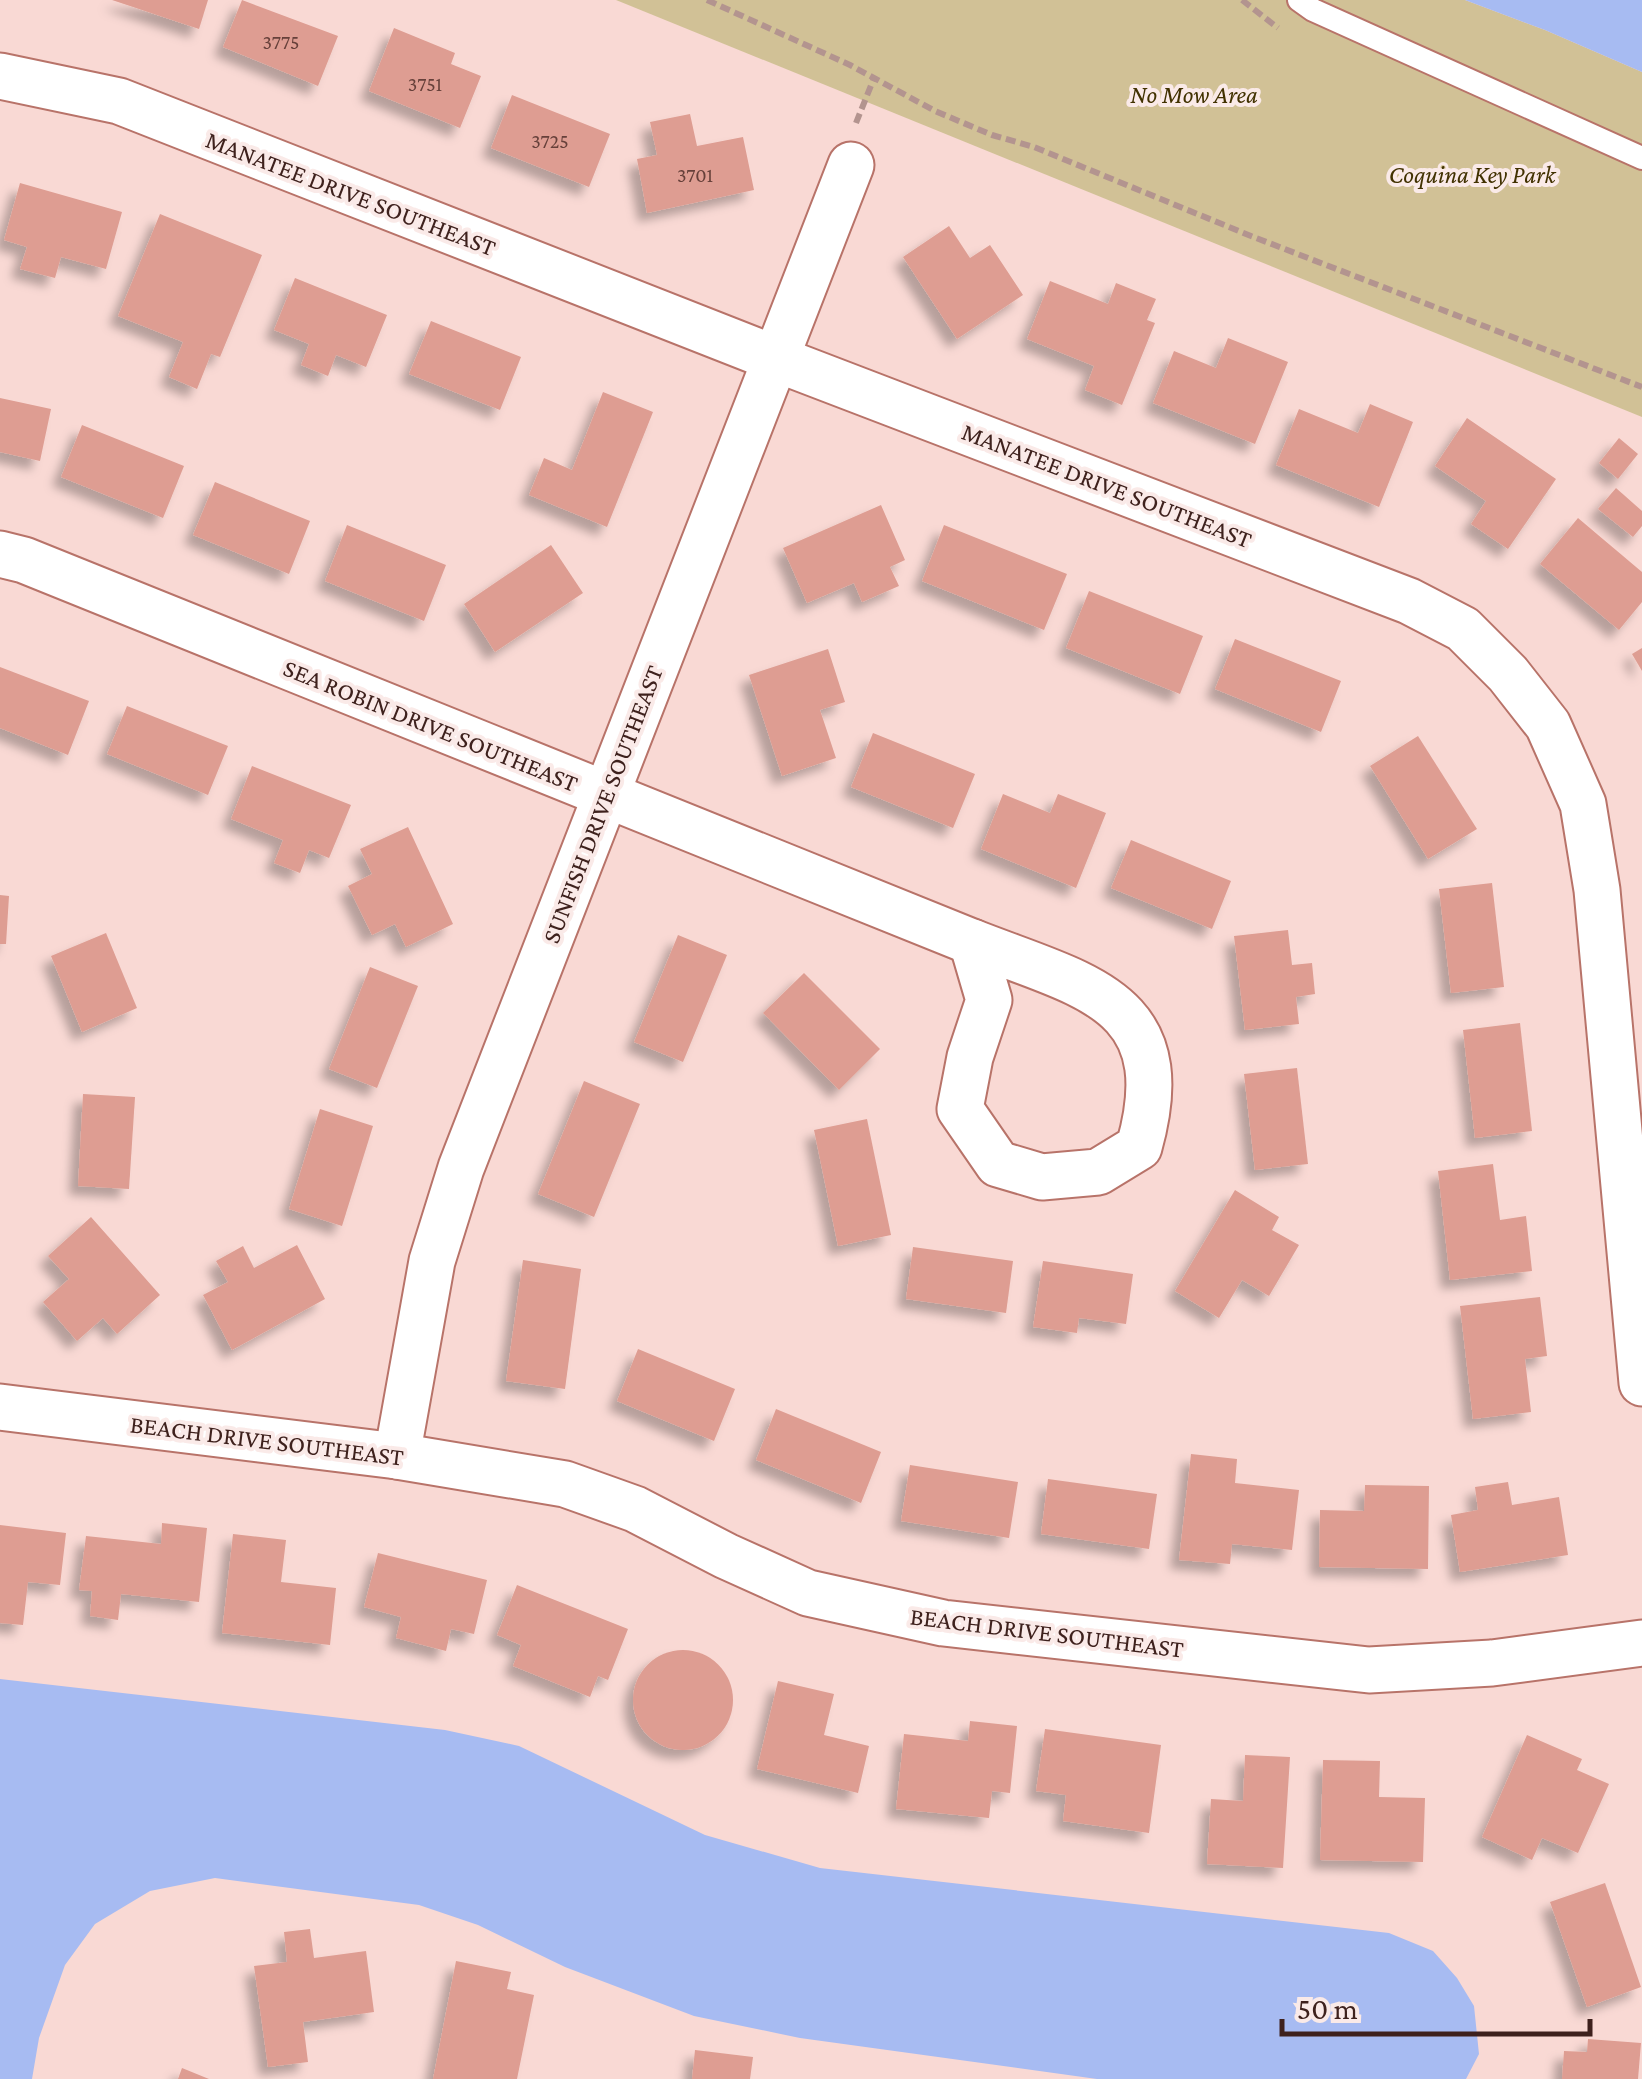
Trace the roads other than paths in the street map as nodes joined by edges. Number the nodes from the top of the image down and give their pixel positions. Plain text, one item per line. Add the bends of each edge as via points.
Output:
1 (1300, 0) edge
2 (0, 76) edge
3 (852, 149) road end
4 (1642, 158) edge
5 (774, 358) junction
6 (0, 554) edge
7 (605, 796) junction
8 (972, 942) junction
9 (1642, 1383) edge
10 (0, 1407) edge
11 (398, 1456) junction
12 (1642, 1643) edge

1 - 4 lane
2 - 5 street, MANATEE DRIVE SOUTHEAST via 119,101
3 - 5 street, SUNFISH DRIVE SOUTHEAST
5 - 7 street, SUNFISH DRIVE SOUTHEAST
5 - 9 street, MANATEE DRIVE SOUTHEAST via 1410,601 1463,629 1508,674 1548,725 1583,804 1598,890
6 - 7 street, SEA ROBIN DRIVE SOUTHEAST
7 - 8 street, SEA ROBIN DRIVE SOUTHEAST
7 - 11 street, SUNFISH DRIVE SOUTHEAST via 461,1168 438,1242
8 - 8 street, SEA ROBIN DRIVE SOUTHEAST via 988,1000 960,1108 998,1164 1042,1177 1098,1172 1139,1147 1150,1106 1147,1057 1128,1016 1097,992
10 - 11 street, BEACH DRIVE SOUTHEAST
11 - 12 street, BEACH DRIVE SOUTHEAST via 565,1484 635,1509 808,1594 942,1623 1369,1670 1492,1663

